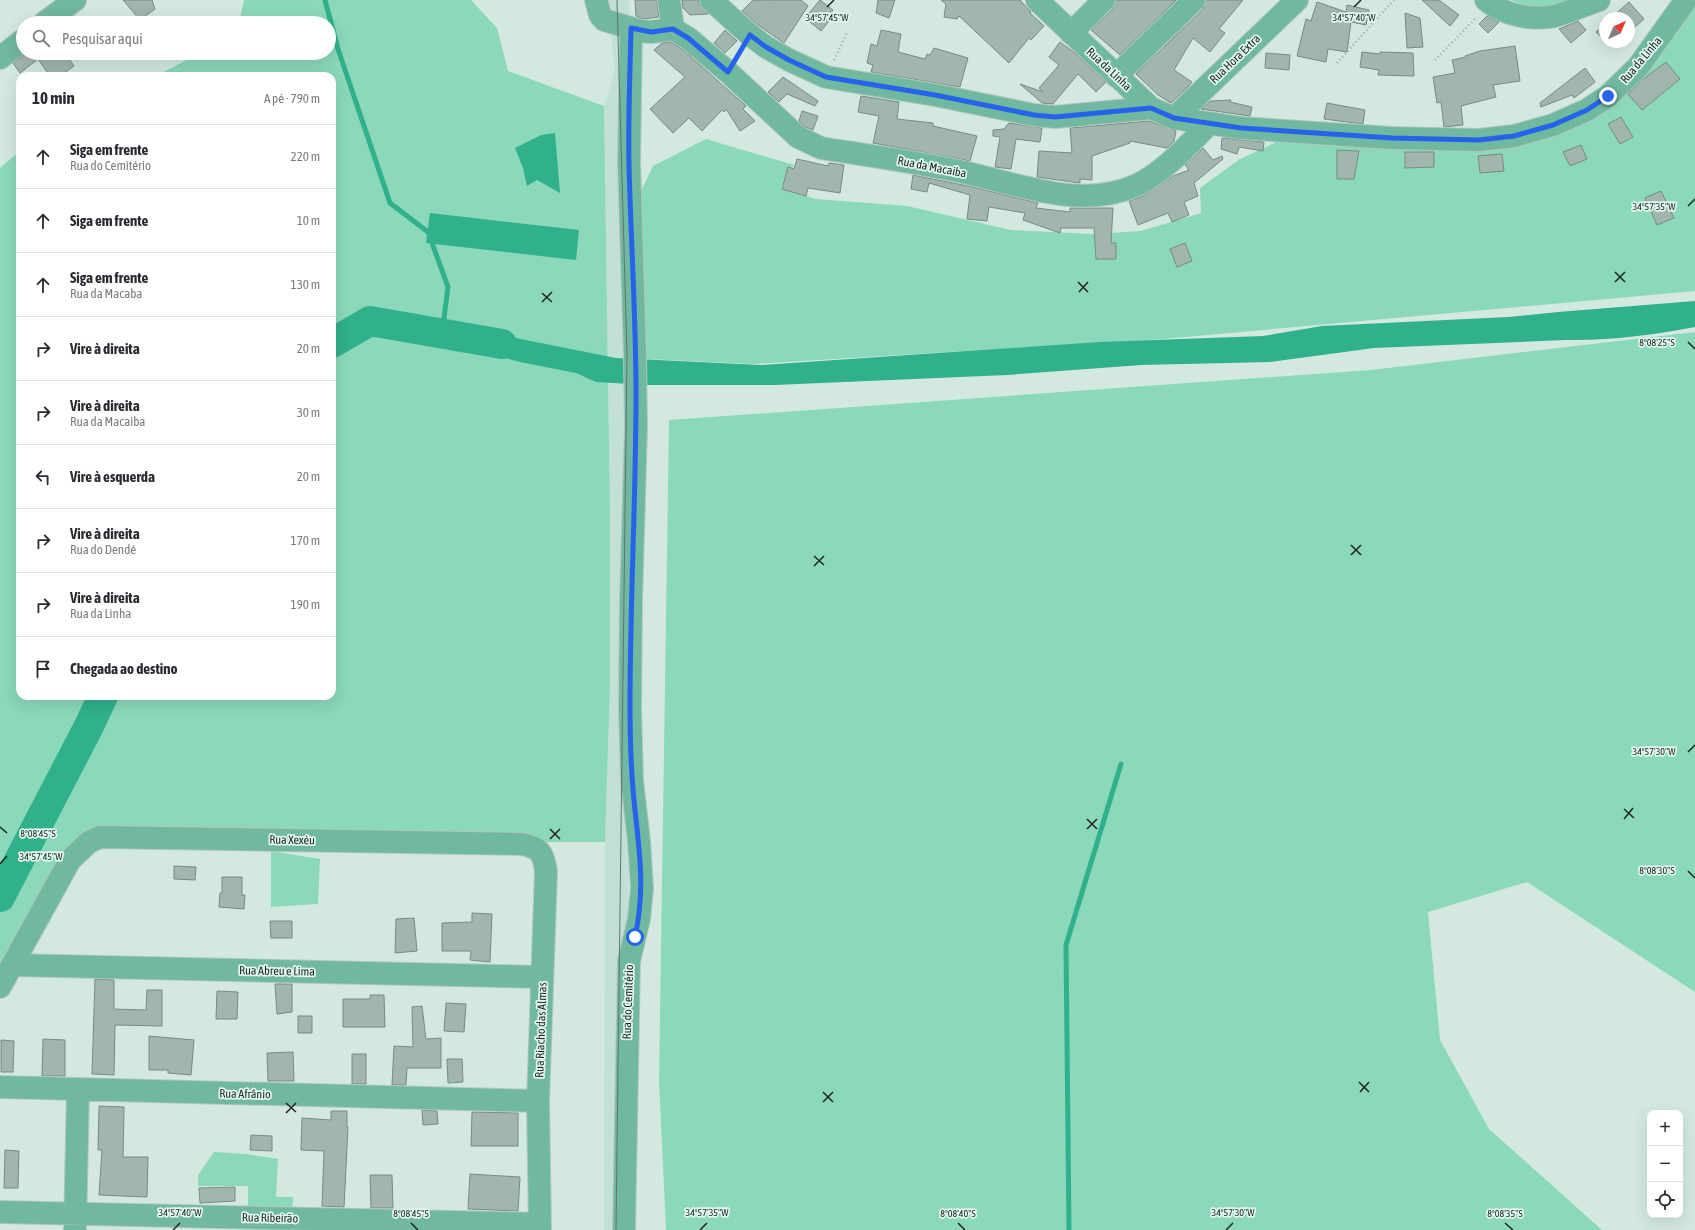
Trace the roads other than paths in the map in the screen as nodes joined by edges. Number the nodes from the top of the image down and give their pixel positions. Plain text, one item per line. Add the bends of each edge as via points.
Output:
1 (596, 0) edge
2 (670, 0) edge
3 (711, 0) edge
4 (1037, 0) edge
5 (1104, 0) edge
6 (1194, 0) edge
7 (1297, 0) edge
8 (1599, 0) edge
9 (1686, 0) edge
10 (1488, 2) edge
11 (631, 28) junction
12 (673, 29) junction
13 (1071, 33) junction
14 (16, 45) edge
15 (0, 58) edge
16 (1116, 76) junction
17 (1151, 108) junction
18 (1174, 118) junction
19 (1209, 124) junction
20 (522, 844) joint
21 (12, 965) junction
22 (542, 977) junction
23 (0, 988) edge
24 (0, 1087) edge
25 (78, 1089) junction
26 (538, 1101) junction
27 (0, 1212) edge
28 (75, 1222) edge
29 (540, 1227) edge
30 (624, 1230) edge

1 - 11 street via 602,18
2 - 12 street
3 - 17 street via 766,47 826,77 1034,115 1061,116
4 - 13 street, Rua da Linha
5 - 13 street
6 - 16 street
7 - 18 street, Rua Hora Extra
8 - 10 street via 1554,16 1529,18
9 - 19 street, Rua da Linha via 1638,67 1608,96 1587,110 1553,125 1514,136 1479,140 1392,138
11 - 12 street via 651,32
11 - 30 street, Rua do Cemitério via 629,162 636,391 630,707 632,781 642,888 639,919 629,968
12 - 19 street, Rua da Macaiba via 688,38 798,137 810,144 954,170 1070,196 1116,192 1137,184 1176,157
13 - 16 street, Rua da Linha
14 - 15 street
16 - 17 street, Rua da Linha
17 - 18 street, Rua da Linha
18 - 19 street, Rua da Linha
20 - 21 street, Rua Xexéu via 100,837 89,842 70,860
20 - 22 street, Rua Riacho das Almas via 541,852 546,871
21 - 22 street, Rua Abreu e Lima
21 - 23 street, Rua Xexéu
22 - 26 street, Rua Riacho das Almas
24 - 25 street, Rua Afrânio
25 - 26 street, Rua Afrânio
25 - 28 street
26 - 29 street, Rua Riacho das Almas
27 - 28 street, Rua Ribeirão
28 - 29 street, Rua Ribeirão

